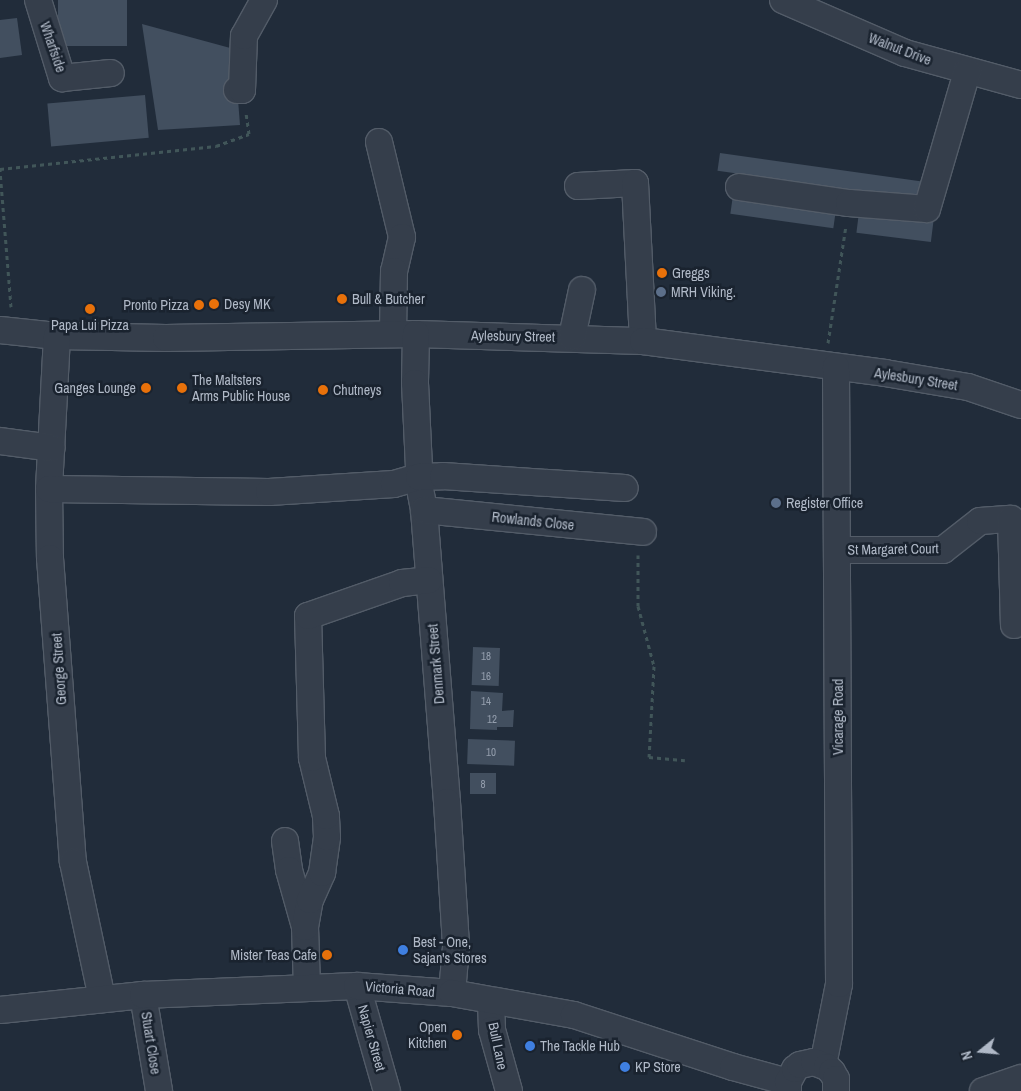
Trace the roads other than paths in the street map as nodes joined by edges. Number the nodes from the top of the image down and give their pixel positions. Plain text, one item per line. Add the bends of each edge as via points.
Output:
1 (38, 0) edge
2 (264, 0) edge
3 (783, 0) edge
4 (967, 72) junction
5 (111, 73) dead end
6 (1021, 85) edge
7 (240, 90) road end
8 (379, 142) dead end
9 (578, 186) dead end
10 (739, 187) dead end
11 (582, 290) dead end
12 (6, 332) edge
13 (405, 334) junction
14 (57, 336) junction
15 (572, 337) junction
16 (643, 341) junction
17 (830, 366) junction
18 (1021, 406) edge
19 (0, 440) edge
20 (52, 448) junction
21 (419, 477) junction
22 (625, 488) dead end
23 (49, 489) junction
24 (424, 510) junction
25 (641, 532) road end
26 (838, 550) junction
27 (429, 580) junction
28 (1014, 625) dead end
29 (285, 841) dead end
30 (305, 927) junction
31 (356, 986) junction
32 (307, 988) junction
33 (452, 993) junction
34 (143, 995) junction
35 (102, 999) junction
36 (491, 1001) junction
37 (0, 1010) edge
38 (823, 1065) junction
39 (1021, 1078) edge
40 (788, 1086) edge
41 (159, 1091) edge
42 (387, 1091) edge
43 (509, 1091) edge
44 (836, 1091) edge
45 (983, 1091) edge

1 - 5 street, Wharfside via 62,78
2 - 7 street via 244,36
3 - 4 street, Walnut Drive via 905,53
4 - 6 street, Walnut Drive
4 - 10 street via 927,209 850,203
8 - 13 street, Denmark Street via 402,237 394,271
9 - 16 street via 635,182
11 - 15 street
12 - 14 street, Aylesbury Street
13 - 14 street, Aylesbury Street via 166,338
13 - 15 street, Aylesbury Street
13 - 21 street, Denmark Street
14 - 20 street, George Street
15 - 16 street, Aylesbury Street
16 - 17 street, Aylesbury Street
17 - 18 street, Aylesbury Street via 968,388
17 - 26 street, Vicarage Road
19 - 20 street
20 - 23 street, George Street
21 - 22 street
21 - 23 street via 394,484 269,492
21 - 24 street, Denmark Street
23 - 35 street, George Street via 51,568 73,862
24 - 25 street, Rowlands Close
24 - 27 street, Denmark Street
26 - 28 street, St Margaret Court via 942,550 980,521 1011,519
26 - 38 street, Vicarage Road via 839,984
27 - 30 street via 402,583 308,616 312,758 326,816 327,837 322,873 310,900
27 - 33 street, Denmark Street via 456,947
29 - 30 street via 289,870
30 - 32 street
31 - 32 street, Victoria Road
31 - 33 street, Victoria Road
31 - 42 street, Napier Street
32 - 34 street, Victoria Road
33 - 36 street, Victoria Road
34 - 35 street, Victoria Road
34 - 41 street, Stuart Close
35 - 37 street, Victoria Road
36 - 40 street, Victoria Road via 574,1015
36 - 43 street, Bull Lane via 492,1030
38 - 40 street via 814,1062 800,1064 790,1075
38 - 44 street via 836,1079
39 - 45 street

